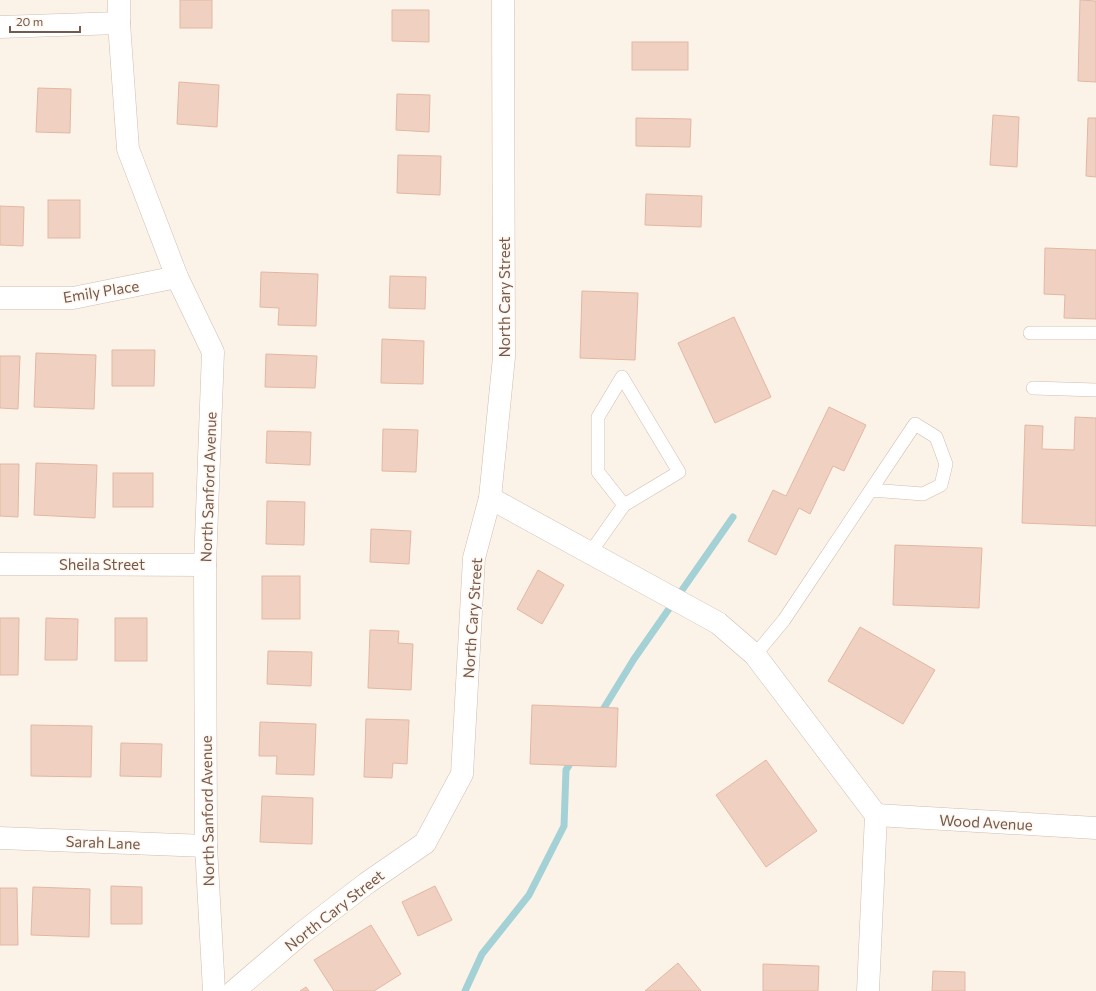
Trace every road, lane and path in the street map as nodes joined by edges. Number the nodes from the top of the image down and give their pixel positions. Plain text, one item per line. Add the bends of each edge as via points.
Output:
1 (119, 0) edge
2 (503, 0) edge
3 (119, 23) junction
4 (0, 26) edge
5 (177, 277) junction
6 (0, 298) edge
7 (1030, 333) dead end
8 (1096, 334) edge
9 (1033, 388) dead end
10 (1096, 390) edge
11 (871, 490) junction
12 (490, 498) junction
13 (624, 505) junction
14 (590, 553) junction
15 (0, 564) edge
16 (205, 565) junction
17 (755, 655) junction
18 (876, 815) junction
19 (1096, 828) edge
20 (0, 838) edge
21 (206, 846) junction
22 (214, 991) edge
23 (234, 991) edge
24 (868, 991) edge

1 - 3 street, North Sanford Avenue
2 - 12 street, North Cary Street via 504,357
3 - 4 street
3 - 5 street, North Sanford Avenue via 128,149
5 - 6 street, Emily Place via 73,298
5 - 16 street, North Sanford Avenue via 213,352
7 - 8 lane
9 - 10 lane
11 - 11 lane via 915,424 936,437 946,464 941,485 923,494
11 - 17 lane via 784,620
12 - 14 street
12 - 23 street, North Cary Street via 474,558 462,774 425,843 314,924
13 - 13 lane via 679,472 622,376 598,417 598,472
13 - 14 lane
14 - 17 street via 718,623
15 - 16 street, Sheila Street
16 - 21 street, North Sanford Avenue
17 - 18 street
18 - 19 street, Wood Avenue
18 - 24 street
20 - 21 street, Sarah Lane
21 - 22 street, North Sanford Avenue

